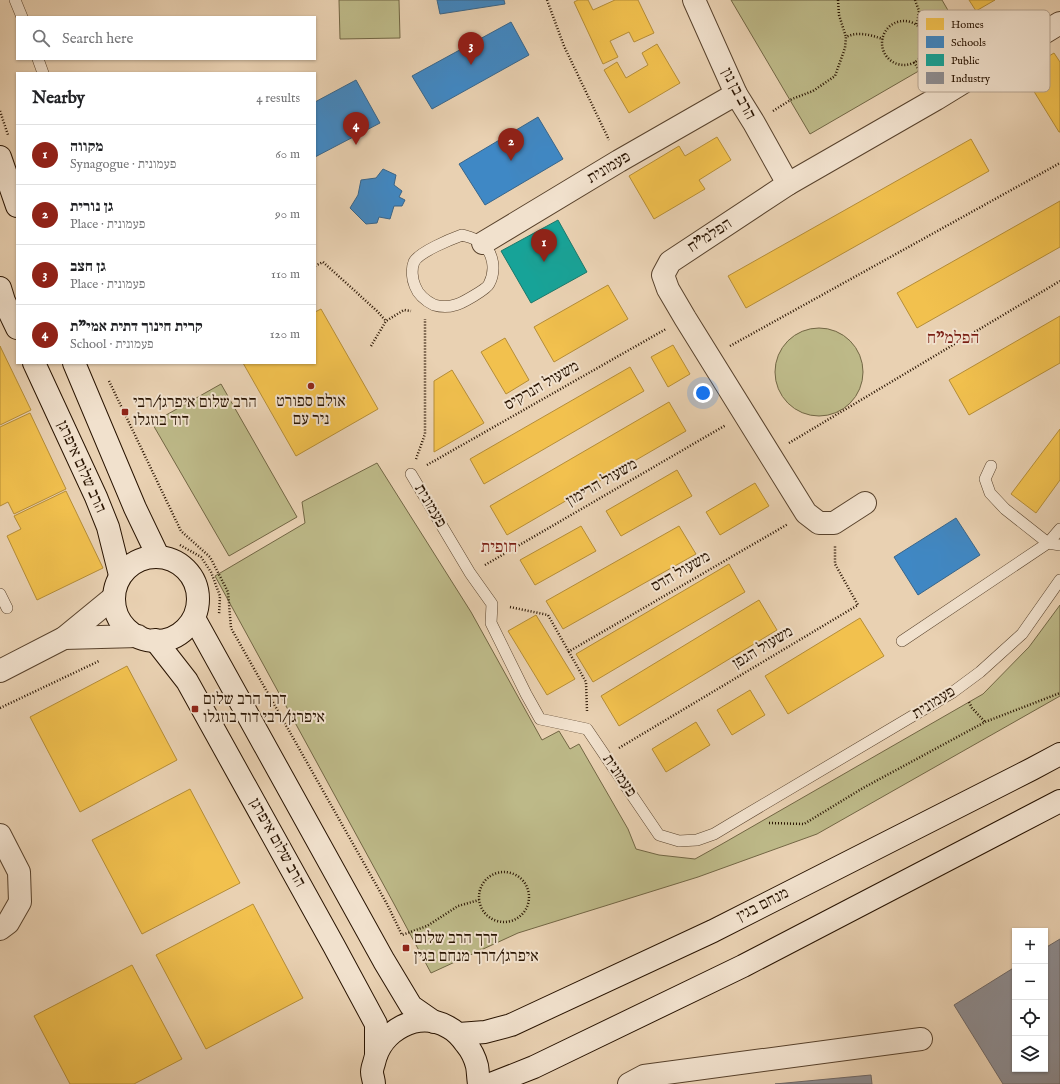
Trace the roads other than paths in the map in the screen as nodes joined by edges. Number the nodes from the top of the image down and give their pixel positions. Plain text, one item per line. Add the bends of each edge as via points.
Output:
1 (15, 0) edge
2 (694, 0) edge
3 (22, 16) edge
4 (1060, 23) edge
5 (1050, 29) edge
6 (38, 60) edge
7 (43, 72) edge
8 (947, 92) edge
9 (736, 94) junction
10 (0, 157) edge
11 (788, 184) junction
12 (16, 203) edge
13 (483, 243) junction
14 (0, 288) edge
15 (16, 326) edge
16 (34, 364) edge
17 (74, 364) edge
18 (991, 466) dead end
19 (410, 474) road end
20 (865, 503) dead end
21 (1060, 530) edge
22 (1048, 544) junction
23 (1060, 545) edge
24 (158, 556) junction
25 (120, 575) junction
26 (1060, 580) edge
27 (0, 594) edge
28 (114, 597) junction
29 (8, 608) dead end
30 (194, 618) junction
31 (64, 638) junction
32 (146, 638) junction
33 (902, 641) dead end
34 (0, 671) edge
35 (1060, 754) edge
36 (1060, 801) edge
37 (0, 835) edge
38 (0, 929) edge
39 (434, 1022) junction
40 (459, 1034) junction
41 (921, 1039) dead end
42 (371, 1074) edge
43 (478, 1084) edge
44 (491, 1084) edge
45 (629, 1084) edge

1 - 3 lane
2 - 9 main road, הרב בן נון
4 - 5 main road, הפלמ"ח
6 - 7 lane
8 - 11 main road, הפלמ"ח
9 - 11 main road, הרב בן נון
9 - 13 main road, פעמונית
10 - 12 main road
11 - 20 main road, הפלמ"ח via 670,262 663,275 685,318 806,514 819,523 834,523
13 - 13 lane via 490,253 493,264 489,286 457,305 434,304 418,292 413,282 412,271 414,261 421,254 462,235
14 - 15 main road
16 - 25 main road, הרב שלום איפרגן via 96,497 108,527
17 - 24 main road, הרב שלום איפרגן
18 - 22 lane via 985,479 990,493 1005,509
19 - 26 lane, פעמונית via 470,573 492,604 491,623 540,719 587,729 659,835 679,841 697,840 714,834 953,692 980,672 1022,634
21 - 22 lane
22 - 23 lane
22 - 33 lane
24 - 25 main road via 138,561
24 - 30 main road via 180,564 194,580 198,601
25 - 28 main road
27 - 29 lane
28 - 31 main road
28 - 32 main road via 119,617 125,626 132,633
30 - 32 main road via 186,628 168,639
30 - 39 main road via 410,1006
31 - 32 main road
31 - 34 main road
32 - 42 main road, הרב שלום איפרגן via 187,681 376,1024
35 - 40 main road, מנחם בגין via 699,938 511,1025 485,1032
36 - 44 main road via 743,966 534,1067
37 - 38 main road via 20,872 20,902 8,922
39 - 40 main road via 447,1026
39 - 42 main road via 405,1024 392,1032 382,1042
40 - 43 main road via 470,1048 477,1065
41 - 45 main road via 644,1076

